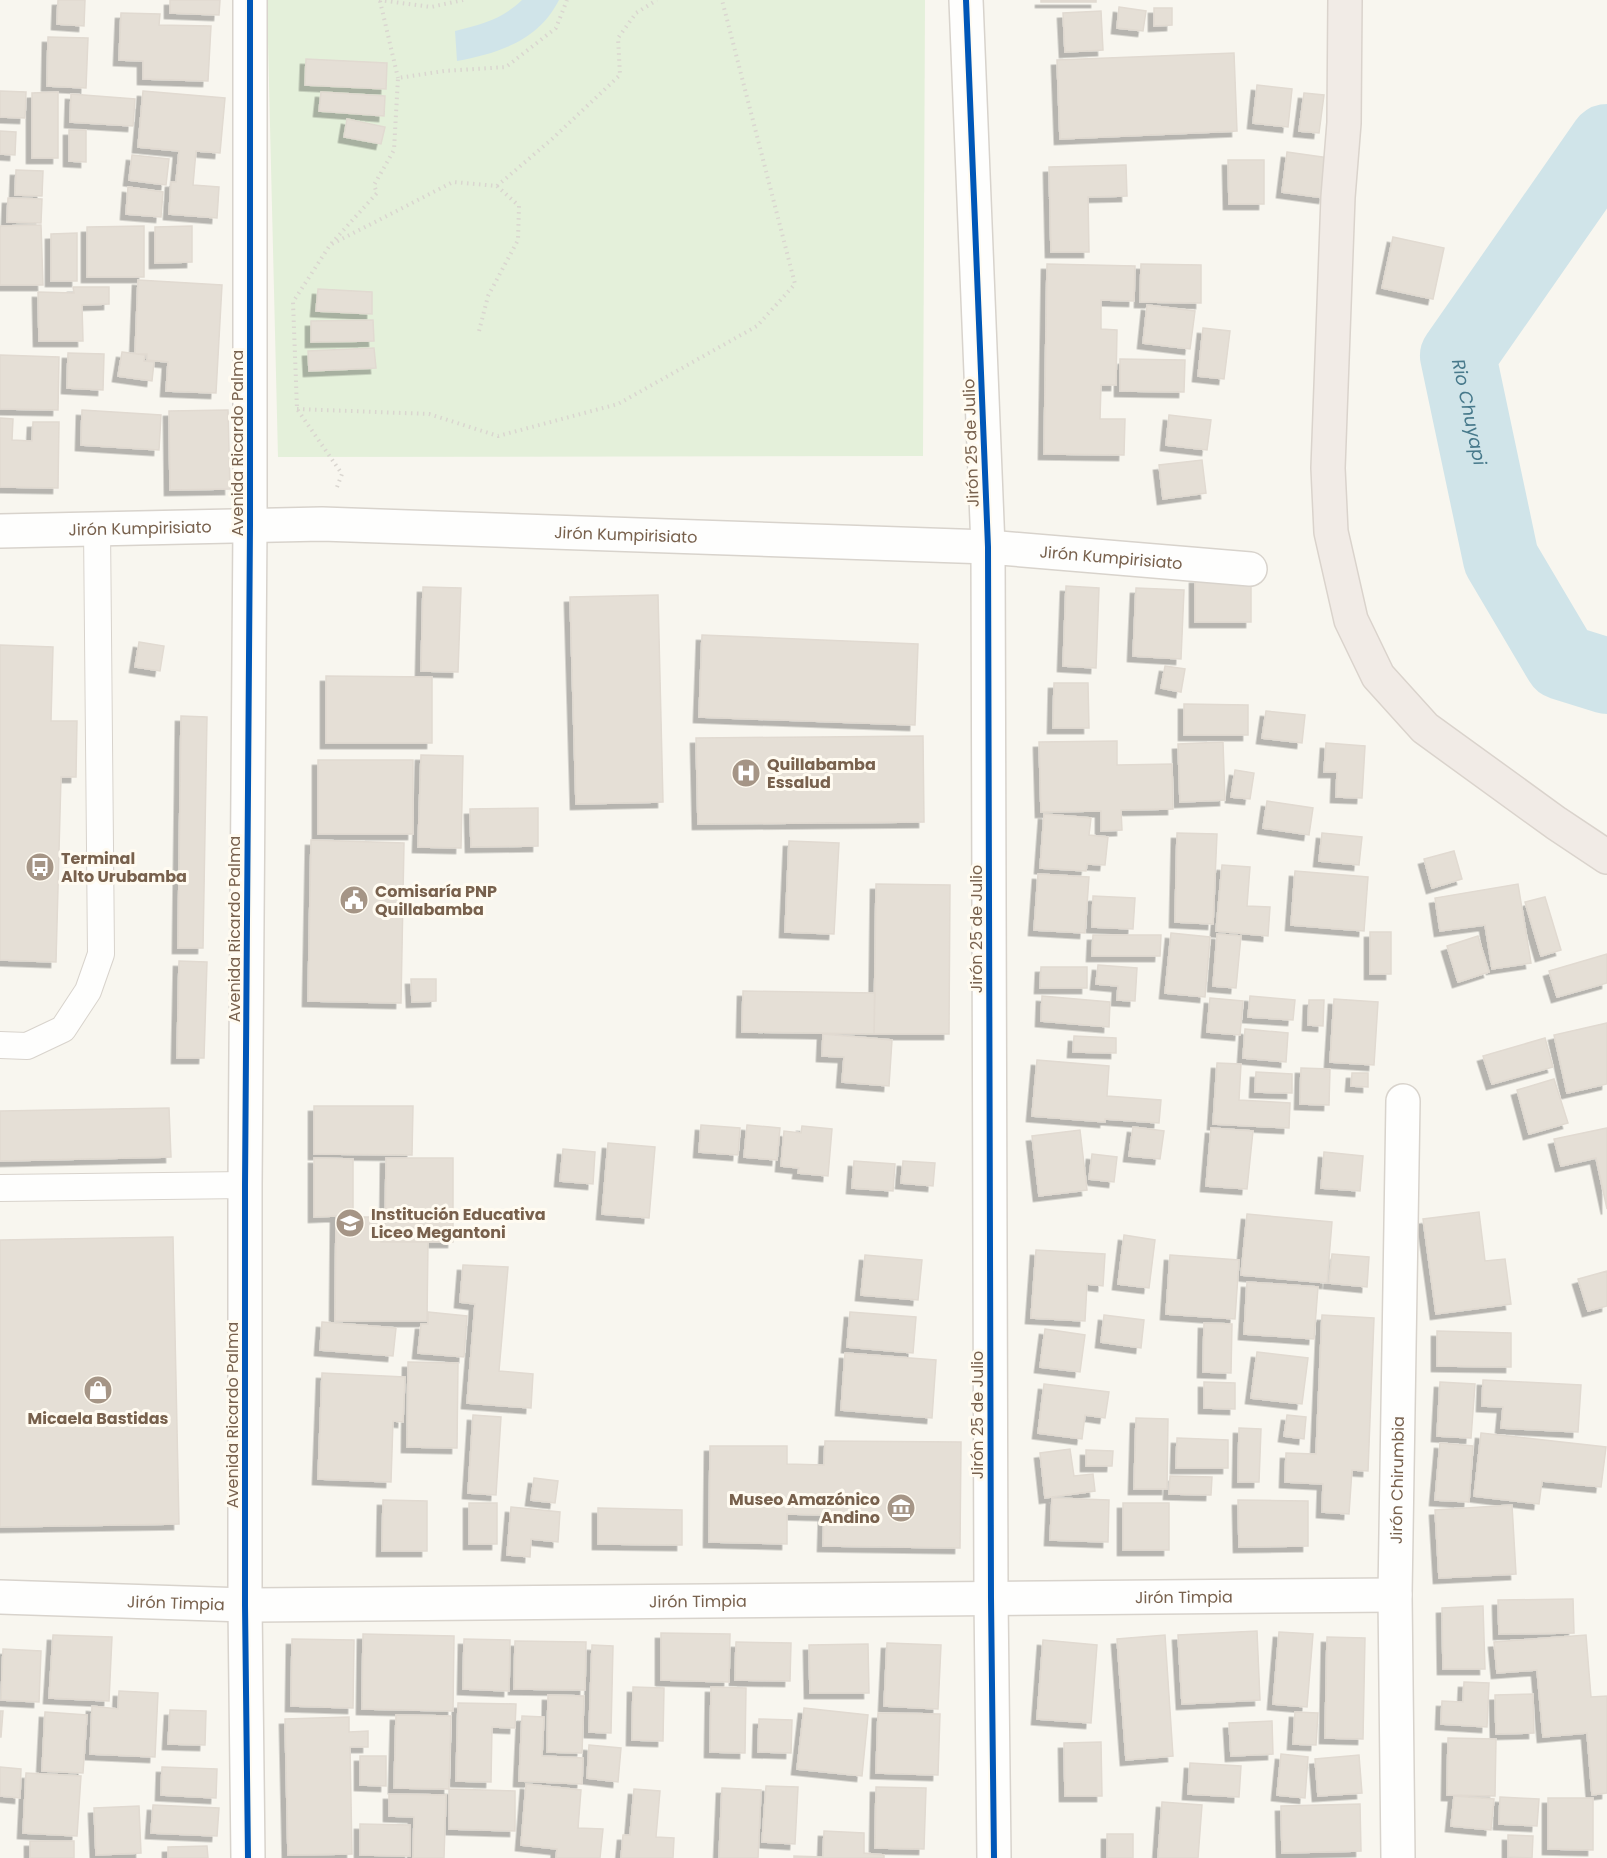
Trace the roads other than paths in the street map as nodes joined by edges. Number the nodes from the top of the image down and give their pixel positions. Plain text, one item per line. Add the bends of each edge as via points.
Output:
1 (250, 0) edge
2 (966, 0) edge
3 (1345, 0) edge
4 (250, 525) junction
5 (97, 528) junction
6 (0, 531) edge
7 (988, 547) junction
8 (1250, 568) dead end
9 (1607, 857) edge
10 (0, 1045) edge
11 (1403, 1101) dead end
12 (245, 1185) junction
13 (0, 1188) edge
14 (1395, 1595) junction
15 (0, 1597) edge
16 (991, 1599) junction
17 (245, 1605) junction
18 (248, 1858) edge
19 (994, 1858) edge
20 (1398, 1858) edge

1 - 4 street, Avenida Ricardo Palma
2 - 7 street, Jirón 25 de Julio
3 - 9 highway via 1344,123 1328,468 1331,532 1351,620 1378,676 1425,728
4 - 5 street, Jirón Kumpirisiato
4 - 7 street, Jirón Kumpirisiato via 322,524
4 - 12 street, Avenida Ricardo Palma
5 - 6 street, Jirón Kumpirisiato
5 - 10 lane via 101,954 88,991 63,1029 27,1046
7 - 8 street, Jirón Kumpirisiato
7 - 16 street, Jirón 25 de Julio
11 - 14 street, Jirón Chirumbia
12 - 13 lane
12 - 17 street, Avenida Ricardo Palma
14 - 16 street, Jirón Timpia
14 - 20 street, Jirón Chirumbia
15 - 17 street, Jirón Timpia
16 - 17 street, Jirón Timpia
16 - 19 street, Jirón 25 de Julio
17 - 18 street, Avenida Ricardo Palma

